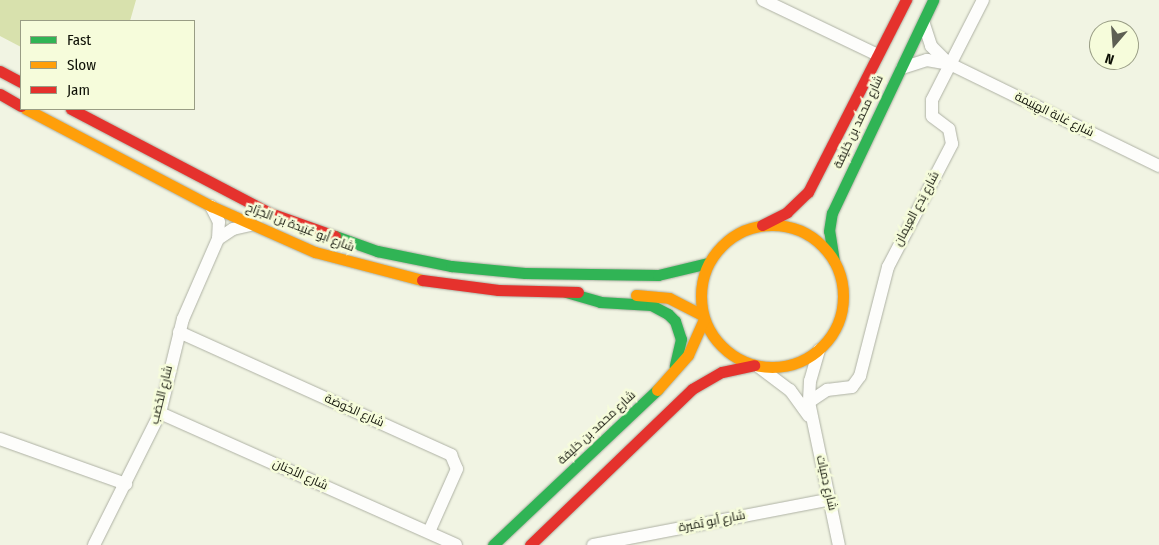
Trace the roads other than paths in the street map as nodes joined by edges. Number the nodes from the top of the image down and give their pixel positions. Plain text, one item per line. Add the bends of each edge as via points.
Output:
1 (763, 0) edge
2 (906, 0) edge
3 (933, 0) edge
4 (983, 0) edge
5 (923, 20) junction
6 (878, 56) junction
7 (950, 64) junction
8 (0, 71) edge
9 (898, 71) junction
10 (20, 81) edge
11 (0, 94) edge
12 (20, 105) edge
13 (28, 110) edge
14 (73, 110) edge
15 (1159, 166) edge
16 (211, 206) junction
17 (250, 225) junction
18 (760, 226) junction
19 (218, 239) junction
20 (834, 261) junction
21 (708, 263) junction
22 (566, 292) junction
23 (703, 317) junction
24 (179, 332) junction
25 (819, 350) junction
26 (756, 366) junction
27 (672, 376) junction
28 (809, 402) junction
29 (160, 413) junction
30 (812, 421) junction
31 (0, 439) edge
32 (126, 484) junction
33 (831, 500) junction
34 (438, 538) edge
35 (94, 545) edge
36 (456, 545) edge
37 (493, 545) edge
38 (530, 545) edge
39 (593, 545) edge
40 (839, 545) edge

1 - 6 street
2 - 6 main road, شارع محمد بن خليفة
3 - 5 main road, شارع محمد بن خليفة
4 - 7 street, شارع بَدع العِيمان
5 - 7 street, شارع غابة الهِيَيمة via 931,46
5 - 9 main road, شارع محمد بن خليفة
6 - 18 main road, شارع محمد بن خليفة via 808,192 786,212
7 - 9 street, شارع غابة الهِيَيمة via 927,60 912,63
7 - 15 street, شارع غابة الهِيَيمة
7 - 28 street, شارع بَدع العِيمان via 930,111 950,130 952,144 888,267 860,376 852,387 827,390
8 - 10 main road
9 - 20 main road, شارع محمد بن خليفة via 832,213 829,231
11 - 12 main road
13 - 16 main road, شارع أبو عُبَيدة بن الجَرَّاح
14 - 21 main road, شارع أبو عُبَيدة بن الجَرَّاح via 270,213 377,251 451,266 525,273 658,275
16 - 17 main road, شارع أبو عُبَيدة بن الجَرَّاح
16 - 19 street via 219,222
17 - 19 street via 233,229
17 - 22 main road, شارع أبو عُبَيدة بن الجَرَّاح via 315,252 398,276 470,288
18 - 20 main road via 782,226 802,232 820,244
18 - 21 main road via 730,238
19 - 24 street, شارع الخَصَب via 192,293
20 - 25 main road via 842,284 842,308 834,331
21 - 23 main road via 702,280
22 - 23 main road, شارع أبو عُبَيدة بن الجَرَّاح via 669,298
22 - 27 main road via 600,302 651,305 668,314 675,321 681,339
23 - 26 main road via 723,348
23 - 27 main road, شارع محمد بن خليفة via 691,350
24 - 29 street, شارع الخَصَب
24 - 34 street, شارع الخَوضة via 451,455 457,469
25 - 26 main road via 794,364
25 - 28 street, شارع دِميات via 811,376
26 - 30 street, شارع دِميات via 790,390
26 - 38 main road via 722,372 692,389
27 - 37 main road, شارع محمد بن خليفة
28 - 30 street, شارع دِميات
29 - 32 street, شارع الخَصَب
29 - 34 street, شارع الأجنان
30 - 33 street, شارع دِميات
31 - 32 street
32 - 35 street, شارع الخَصَب
33 - 39 street, شارع أبو ثِمَيرة
33 - 40 street, شارع دِميات
34 - 36 street, شارع الأجنان

